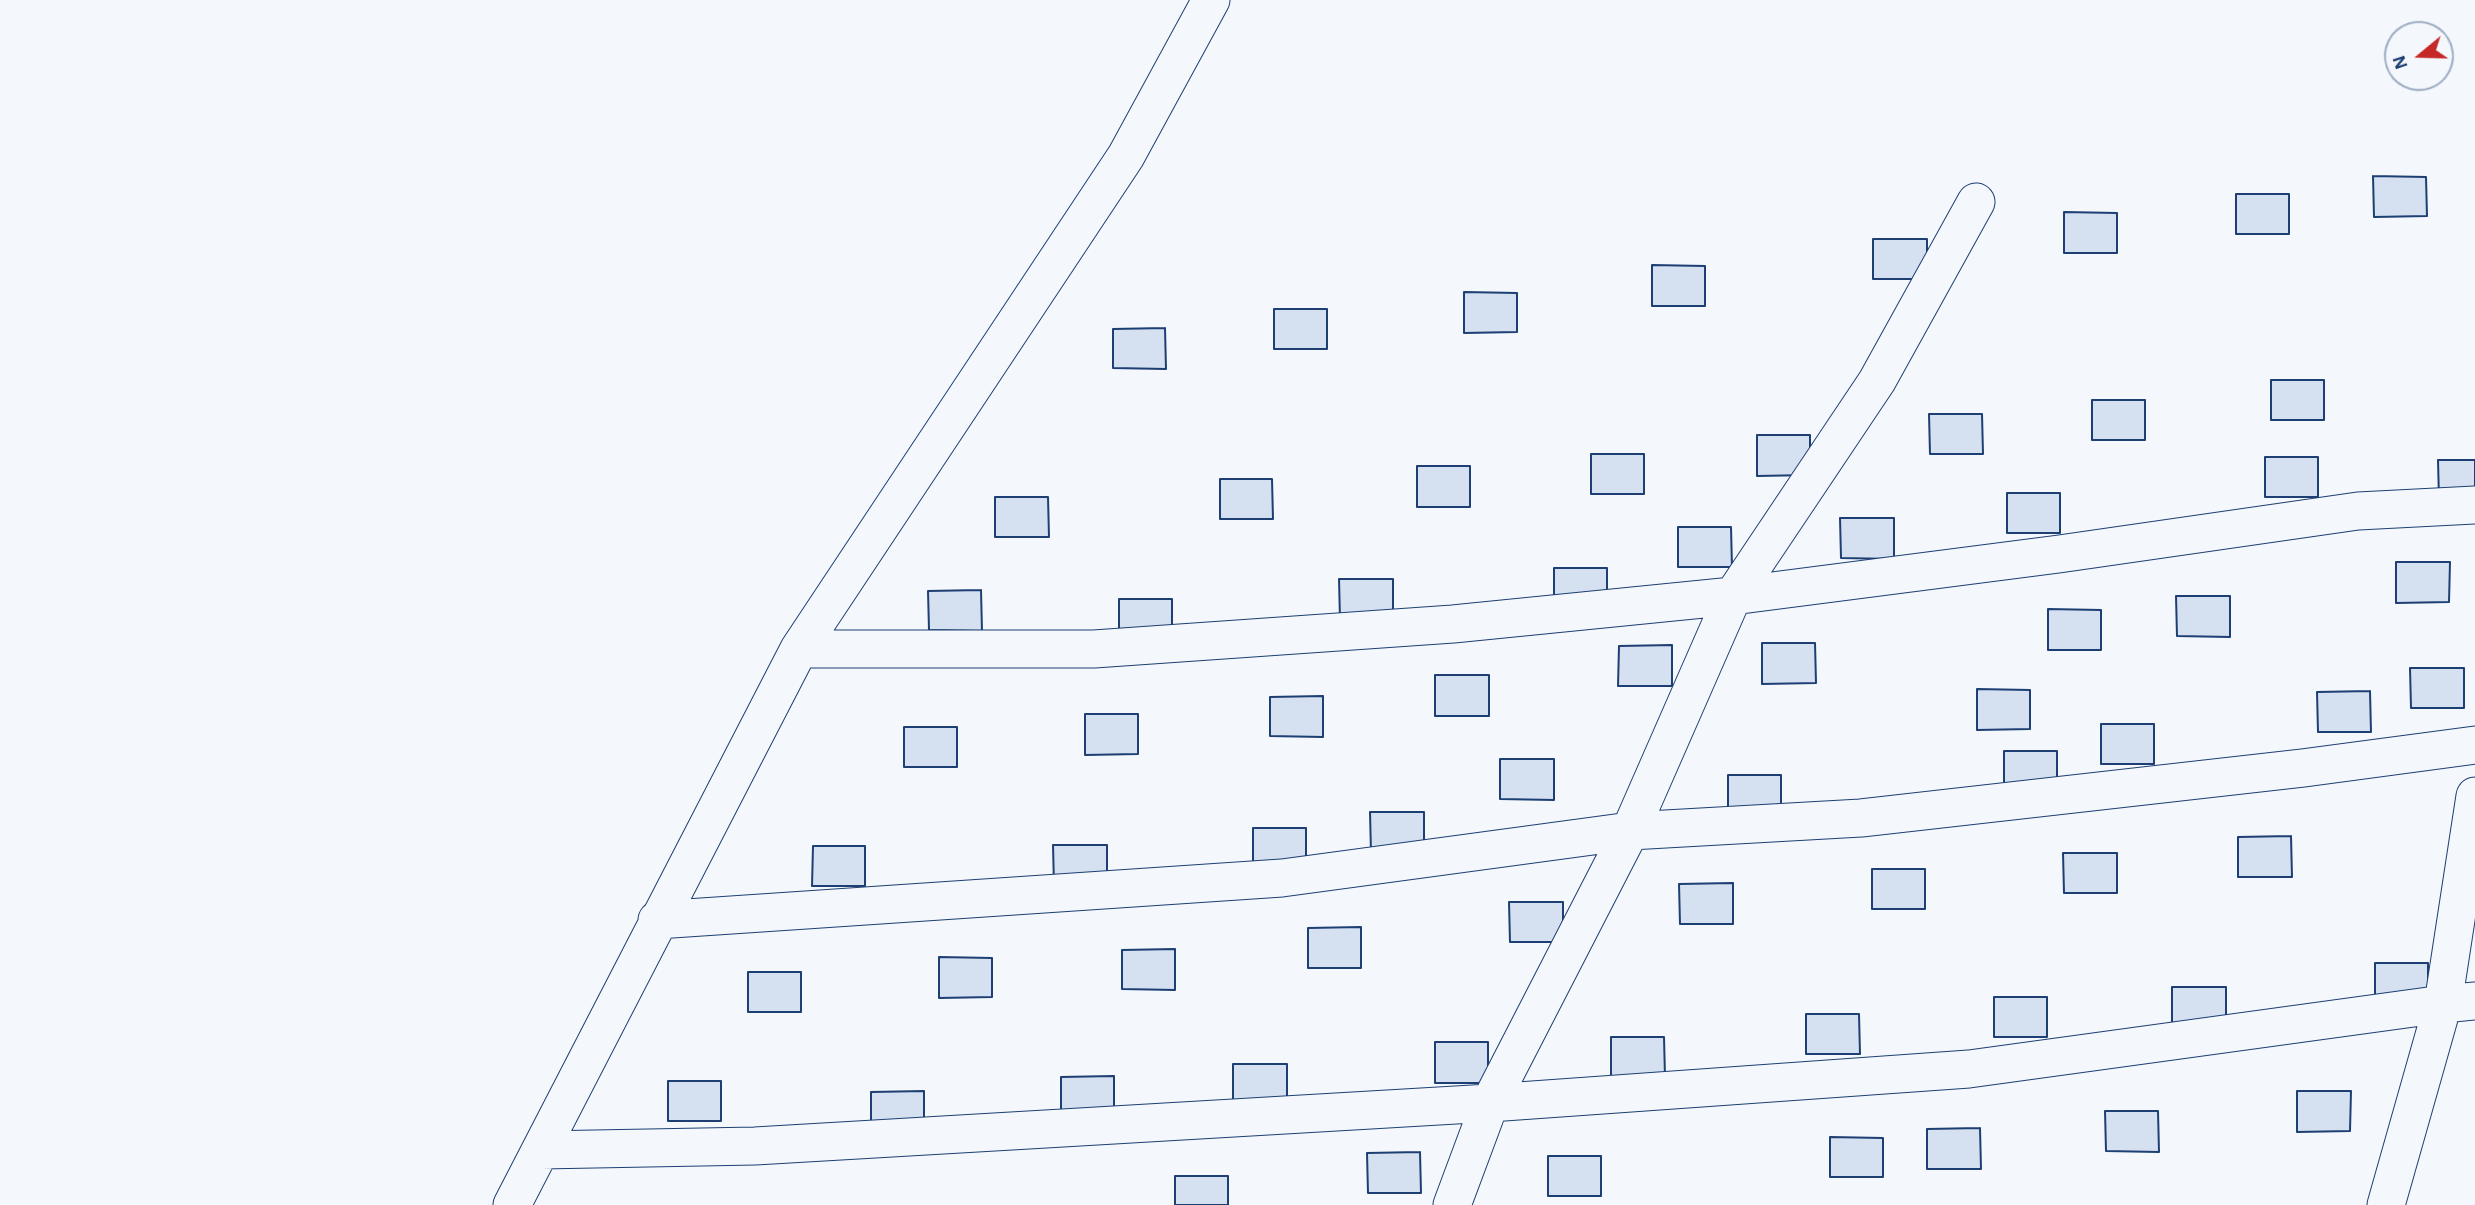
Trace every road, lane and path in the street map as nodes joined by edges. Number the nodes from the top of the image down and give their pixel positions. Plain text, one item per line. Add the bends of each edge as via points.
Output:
1 (1211, 0) edge
2 (1976, 202) dead end
3 (2475, 505) edge
4 (1733, 596) junction
5 (799, 649) junction
6 (2475, 745) edge
7 (2475, 796) edge
8 (1630, 831) junction
9 (657, 920) junction
10 (2459, 1003) edge
11 (1490, 1103) junction
12 (541, 1150) junction
13 (512, 1205) edge
14 (1452, 1205) edge
15 (2386, 1205) edge

1 - 5 street via 1126,156
2 - 4 street via 1877,381
3 - 4 street via 2357,511
4 - 5 street via 1454,624 1094,649
4 - 8 street
5 - 9 street
6 - 8 street via 1861,818
7 - 10 street
8 - 9 street via 1282,878
8 - 11 street
9 - 12 street
10 - 11 street via 1969,1069
10 - 15 street
11 - 12 street via 755,1146
11 - 14 street
12 - 13 street

